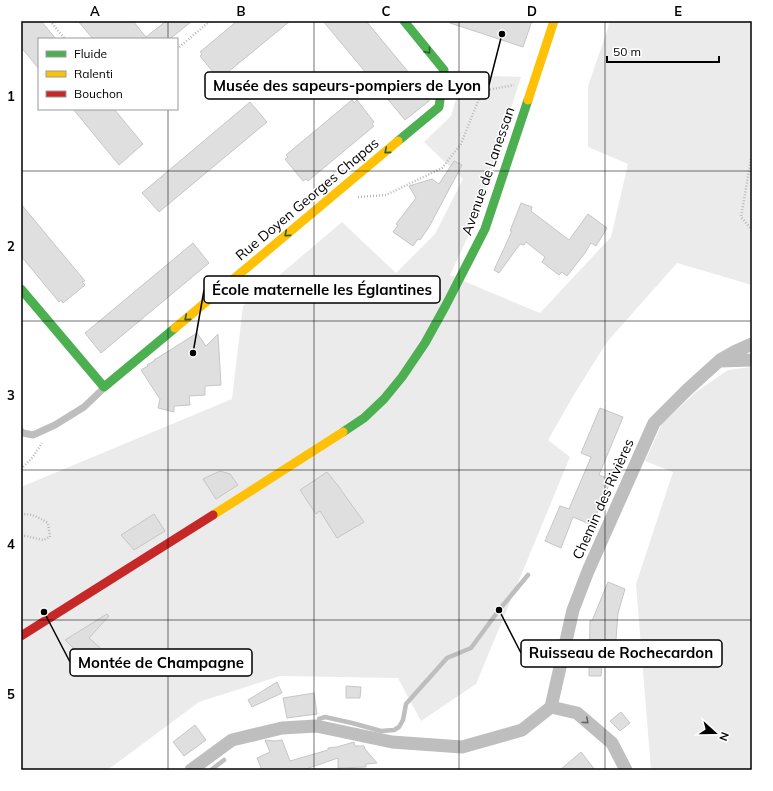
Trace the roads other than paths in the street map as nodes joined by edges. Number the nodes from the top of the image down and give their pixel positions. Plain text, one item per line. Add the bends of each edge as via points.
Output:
1 (404, 21) edge
2 (554, 21) edge
3 (21, 289) edge
4 (752, 344) edge
5 (752, 360) edge
6 (719, 361) junction
7 (104, 387) junction
8 (21, 431) edge
9 (21, 636) edge
10 (551, 707) junction
11 (192, 770) edge
12 (626, 770) edge

1 -> 7 main road, Rue Doyen Georges Chapas via 444,70 439,107
2 - 9 main road, Avenue de Lanessan via 485,229 425,343 384,399 364,418 322,446
3 - 7 main road
4 - 6 street, Chemin des Rivières
5 - 6 street
6 - 10 street, Chemin des Rivières via 654,423 573,610
7 - 8 lane via 84,407 55,425 33,435
10 - 11 street via 522,730 462,747 392,742 316,726 282,728 232,740
10 -> 12 street via 577,713 612,743

